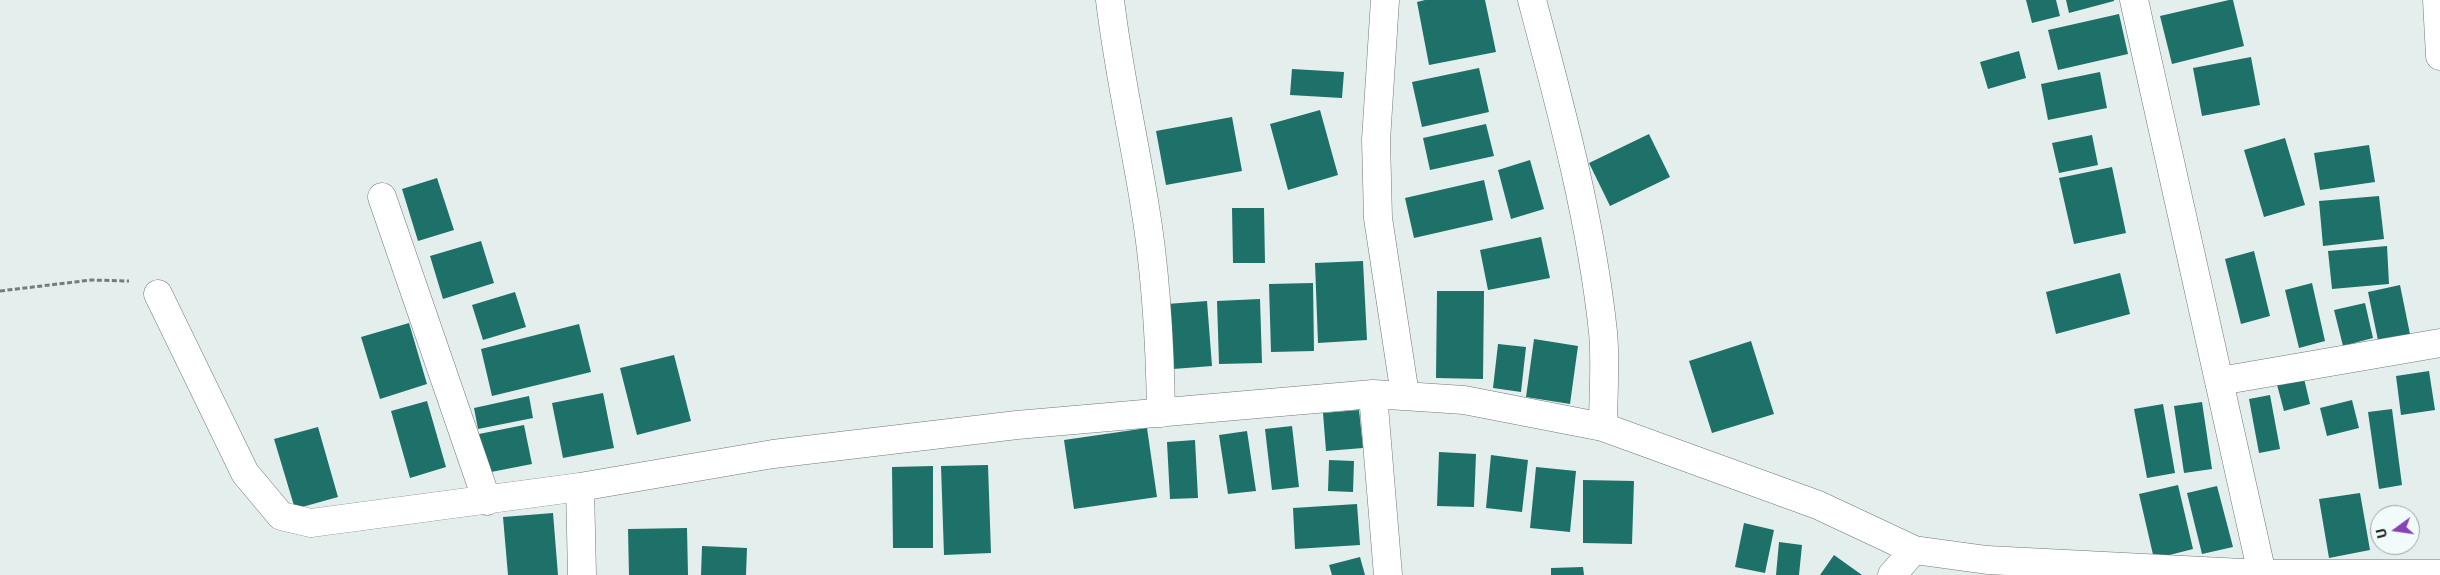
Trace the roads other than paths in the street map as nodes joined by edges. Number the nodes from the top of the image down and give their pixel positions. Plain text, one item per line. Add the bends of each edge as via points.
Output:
1 (1110, 0) edge
2 (1385, 0) edge
3 (1532, 0) edge
4 (2134, 0) edge
5 (2437, 0) edge
6 (2440, 56) edge
7 (382, 197) dead end
8 (158, 294) road end
9 (2440, 343) edge
10 (2220, 382) junction
11 (1373, 394) junction
12 (1405, 395) junction
13 (1161, 413) junction
14 (1603, 427) junction
15 (580, 487) junction
16 (487, 500) junction
17 (1914, 550) junction
18 (2262, 574) junction
19 (2440, 574) edge
20 (582, 575) edge
21 (1388, 575) edge
22 (1892, 575) edge

1 - 13 street via 1147,221 1160,342
2 - 12 street via 1376,140 1378,218
3 - 14 street via 1557,93 1593,261 1603,334
4 - 10 street
5 - 6 street
7 - 16 street
8 - 16 street via 245,473 281,516 311,523
9 - 10 street
10 - 18 street
11 - 12 street
11 - 13 street
11 - 21 street
12 - 14 street via 1464,400
13 - 15 street via 1017,425 773,454
14 - 17 street via 1818,505
15 - 16 street
15 - 20 street
17 - 18 street via 1987,560
17 - 22 street
18 - 19 street

